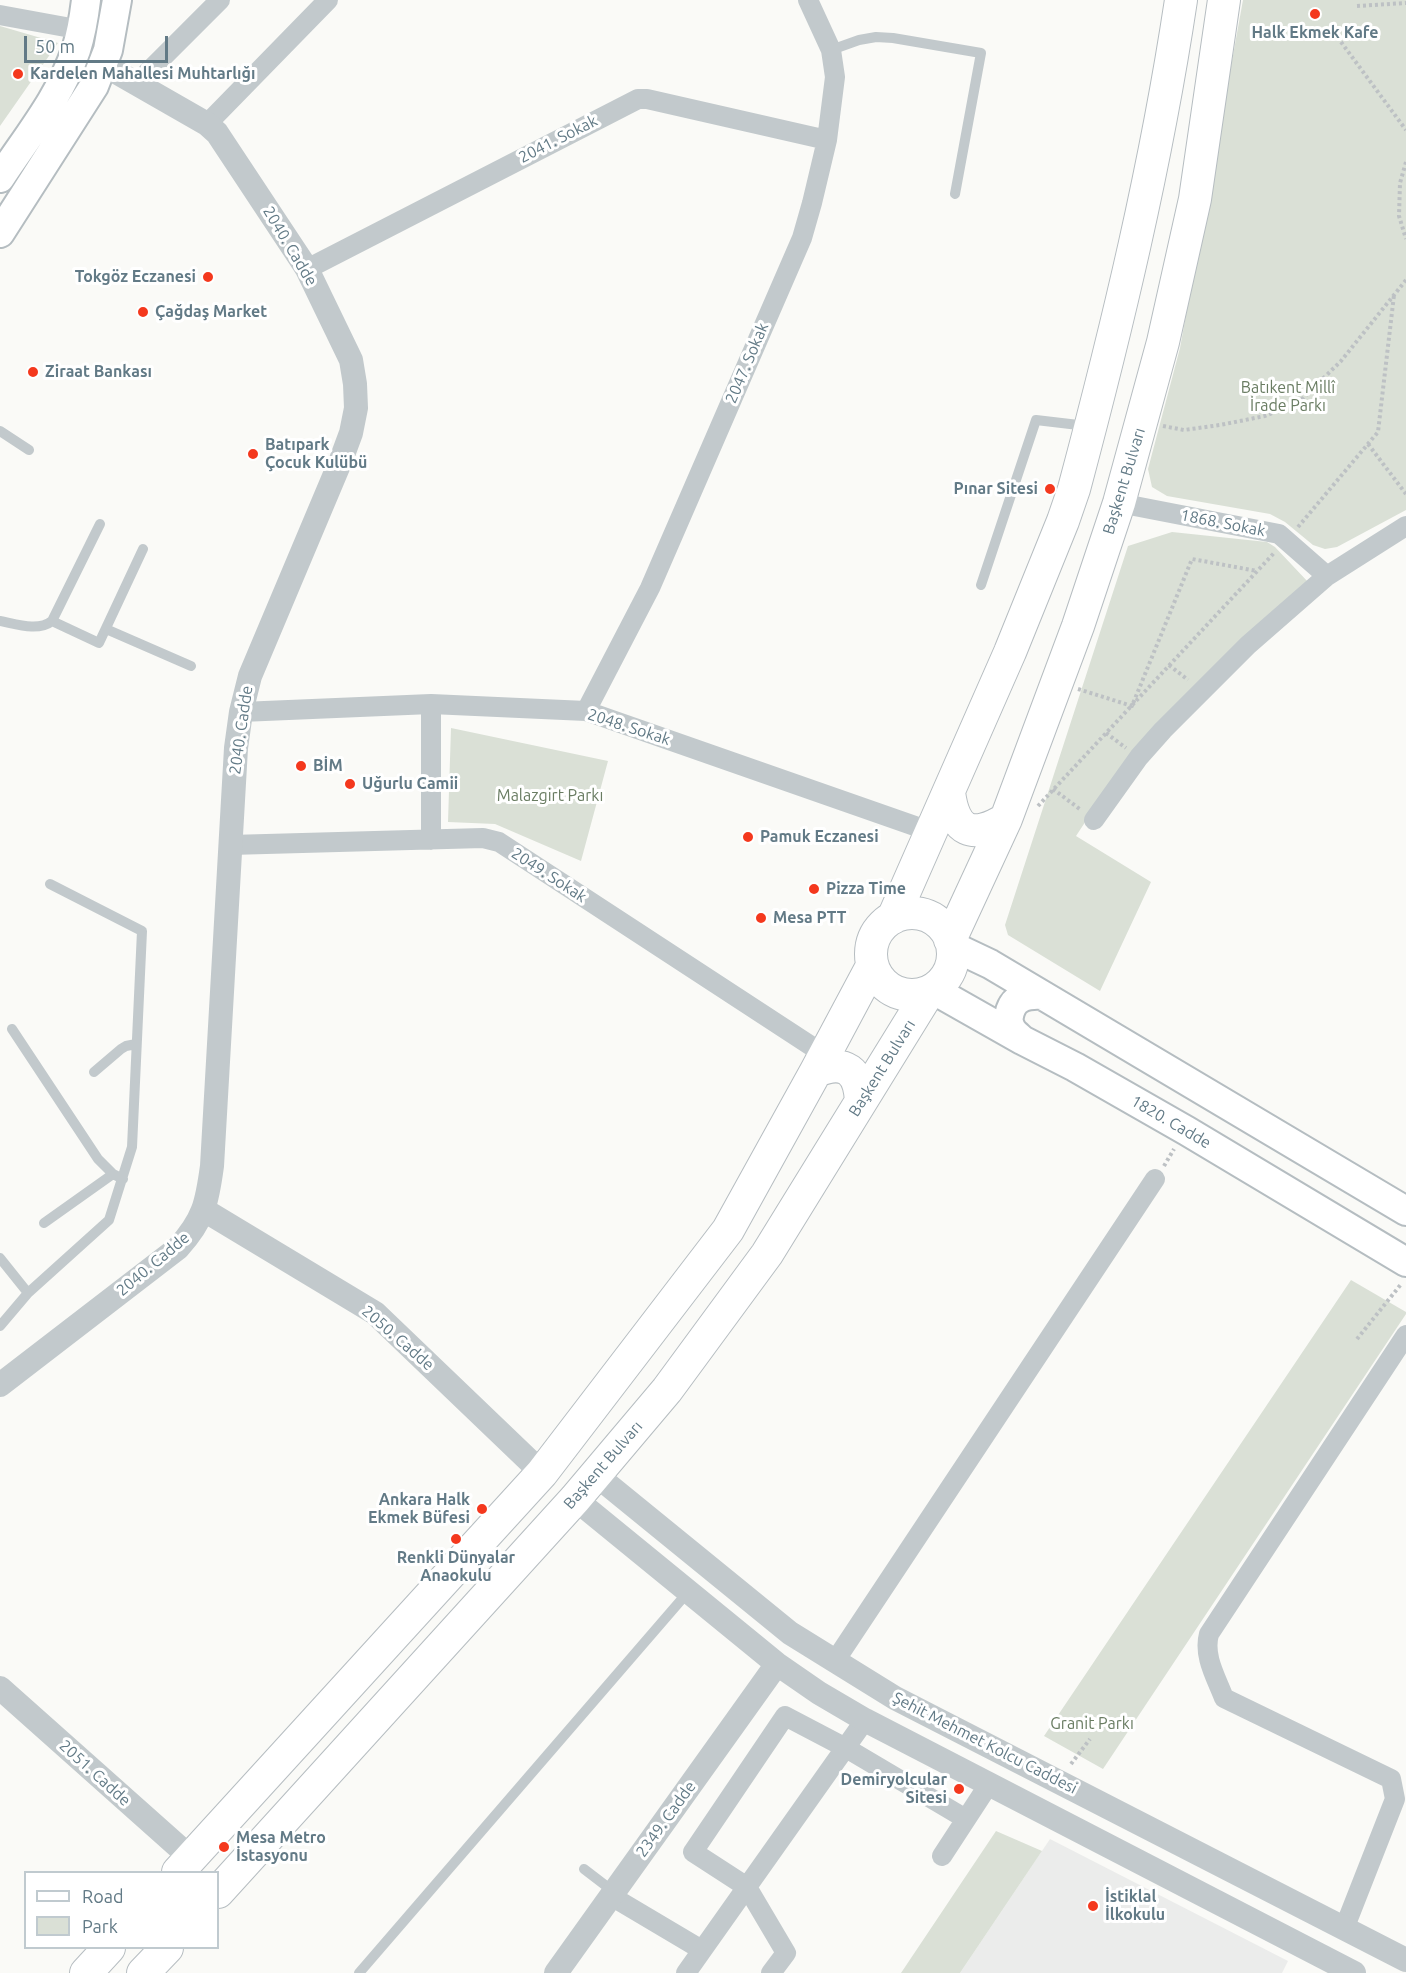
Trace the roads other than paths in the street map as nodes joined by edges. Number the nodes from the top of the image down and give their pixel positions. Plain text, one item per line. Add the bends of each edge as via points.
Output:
1 (86, 0) edge
2 (117, 0) edge
3 (220, 0) edge
4 (328, 0) edge
5 (808, 0) edge
6 (1181, 0) edge
7 (1224, 0) edge
8 (0, 15) edge
9 (79, 41) junction
10 (831, 50) junction
11 (104, 64) junction
12 (137, 83) junction
13 (207, 124) junction
14 (826, 140) junction
15 (0, 178) edge
16 (955, 194) dead end
17 (0, 233) edge
18 (307, 269) junction
19 (1090, 427) junction
20 (0, 431) edge
21 (29, 450) dead end
22 (1119, 503) junction
23 (100, 524) dead end
24 (1406, 526) edge
25 (143, 549) dead end
26 (1327, 576) junction
27 (981, 585) dead end
28 (0, 621) edge
29 (52, 621) junction
30 (106, 628) junction
31 (191, 666) dead end
32 (431, 704) junction
33 (586, 711) junction
34 (241, 712) junction
35 (949, 792) junction
36 (1019, 816) junction
37 (1094, 820) road end
38 (932, 832) junction
39 (431, 840) junction
40 (230, 845) junction
41 (50, 884) dead end
42 (892, 918) junction
43 (951, 943) junction
44 (872, 966) junction
45 (930, 991) junction
46 (1042, 994) junction
47 (12, 1029) dead end
48 (1022, 1040) junction
49 (136, 1044) junction
50 (821, 1063) junction
51 (94, 1072) dead end
52 (861, 1101) junction
53 (118, 1176) junction
54 (1155, 1179) road end
55 (204, 1210) junction
56 (1406, 1211) edge
57 (44, 1223) dead end
58 (0, 1258) edge
59 (1406, 1262) edge
60 (28, 1293) junction
61 (0, 1326) edge
62 (1406, 1335) edge
63 (0, 1385) edge
64 (542, 1473) junction
65 (596, 1474) junction
66 (575, 1499) junction
67 (689, 1592) junction
68 (835, 1661) junction
69 (777, 1664) junction
70 (0, 1688) edge
71 (865, 1720) junction
72 (846, 1748) junction
73 (1398, 1778) edge
74 (989, 1784) junction
75 (1400, 1802) edge
76 (966, 1819) junction
77 (942, 1856) dead end
78 (184, 1865) edge
79 (584, 1869) dead end
80 (747, 1887) junction
81 (219, 1891) edge
82 (612, 1894) junction
83 (1344, 1929) junction
84 (107, 1949) edge
85 (164, 1949) edge
86 (702, 1950) junction
87 (1406, 1960) edge
88 (86, 1973) edge
89 (143, 1973) edge
90 (359, 1973) edge
91 (556, 1973) edge
92 (686, 1973) edge
93 (771, 1973) edge
94 (1354, 1973) edge

1 - 9 main road
2 - 11 main road
3 - 12 street
4 - 13 street
5 - 10 street, 2047. Sokak
6 - 19 main road via 1138,236
7 - 22 main road, Başkent Bulvarı via 1195,199 1163,342
8 - 9 street
9 - 11 main road
9 - 15 main road via 55,95
10 - 14 street, 2047. Sokak via 835,77
10 - 16 lane via 859,40 885,37 981,53
11 - 12 street, 2040. Cadde
11 - 17 main road via 86,101
12 - 13 street, 2040. Cadde
13 - 18 street, 2040. Cadde via 225,144
14 - 18 street, 2041. Sokak via 638,99
14 - 33 street, 2047. Sokak via 802,238 650,588
18 - 34 street, 2040. Cadde via 351,360 356,408 341,460 250,676
19 - 27 lane via 1036,420
19 - 35 main road via 1063,521
20 - 21 lane
22 - 26 street, 1868. Sokak via 1279,534
22 - 36 main road, Başkent Bulvarı via 1057,682
23 - 29 lane
24 - 26 street
25 - 30 lane
26 - 37 street via 1248,645 1163,730
28 - 29 lane via 35,627
29 - 30 lane via 99,643
30 - 31 lane
32 - 33 street, 2048. Sokak
32 - 34 street, 2048. Sokak
32 - 39 street
33 - 38 street, 2048. Sokak
34 - 40 street, 2040. Cadde
35 - 36 main road via 955,819 964,827 976,831 990,829
35 - 38 main road
36 - 43 main road, Başkent Bulvarı
38 - 42 main road
39 - 40 street, 2049. Sokak
39 - 50 street, 2049. Sokak via 483,838 499,842
40 - 55 street, 2040. Cadde via 212,1166
41 - 49 lane via 142,931
42 - 43 main road via 917,913 929,917 940,924
42 - 44 main road via 873,938
43 - 45 main road via 948,974
43 - 46 main road
44 - 45 main road via 878,979 894,992 915,996
44 - 50 main road
45 - 48 main road, 1820. Cadde
45 - 52 main road, Başkent Bulvarı
46 - 48 main road via 1019,997 1011,1006 1008,1020
46 - 56 main road
47 - 53 lane via 98,1159
48 - 59 main road, 1820. Cadde via 1187,1131
49 - 51 lane via 126,1046
49 - 53 lane via 132,1147
50 - 52 main road via 826,1068 849,1070 857,1078
50 - 64 main road via 728,1230
52 - 65 main road, Başkent Bulvarı via 767,1254 667,1390
53 - 57 lane
53 - 60 lane via 109,1220
54 - 68 street
55 - 63 street, 2040. Cadde via 178,1248
55 - 64 street, 2050. Cadde via 375,1314
58 - 60 lane
60 - 61 lane
62 - 73 street via 1206,1644 1224,1698
64 - 78 main road
65 - 66 main road, Başkent Bulvarı
65 - 68 street, Şehit Mehmet Kolcu Caddesi via 789,1633
66 - 67 street, Şehit Mehmet Kolcu Caddesi
66 - 81 main road, Başkent Bulvarı
67 - 69 street, Şehit Mehmet Kolcu Caddesi
67 - 90 lane
68 - 83 street, Şehit Mehmet Kolcu Caddesi via 895,1698
69 - 71 street, Şehit Mehmet Kolcu Caddesi
69 - 82 street, 2349. Cadde
70 - 78 street, 2051. Cadde
71 - 72 street
71 - 74 street, Şehit Mehmet Kolcu Caddesi
72 - 76 street
72 - 80 street
72 - 80 street via 785,1716 693,1852
73 - 75 street
74 - 76 street
74 - 94 street, Şehit Mehmet Kolcu Caddesi
75 - 83 street
76 - 77 street
79 - 82 lane
80 - 86 street
80 - 93 street via 786,1953
82 - 86 street
82 - 91 street, 2349. Cadde
83 - 87 street, Şehit Mehmet Kolcu Caddesi
84 - 88 main road
85 - 89 main road
86 - 92 street

